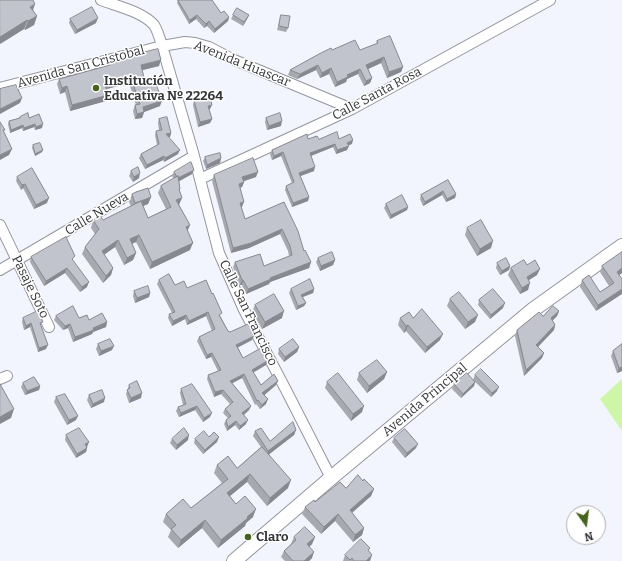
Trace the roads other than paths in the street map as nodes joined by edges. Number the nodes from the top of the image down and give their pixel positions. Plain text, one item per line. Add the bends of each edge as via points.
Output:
1 (101, 0) edge
2 (550, 0) edge
3 (162, 46) junction
4 (0, 88) edge
5 (352, 109) junction
6 (194, 156) junction
7 (200, 179) junction
8 (0, 225) edge
9 (622, 246) edge
10 (16, 261) junction
11 (0, 270) edge
12 (49, 327) dead end
13 (331, 478) junction
14 (234, 561) edge

1 - 3 street via 149,20 155,26
2 - 5 street, Calle Santa Rosa
3 - 4 street, Avenida San Cristobal
3 - 5 street, Avenida Huascar via 185,42 209,47
3 - 6 street, Calle San Francisco
5 - 7 street, Calle Santa Rosa
6 - 7 street, Calle San Francisco
6 - 10 street, Calle Nueva
7 - 13 street, Calle San Francisco via 219,252 241,303
8 - 10 street, Pasaje Soto
9 - 13 main road, Avenida Principal via 534,309
10 - 11 street, Calle Nueva
10 - 12 street, Pasaje Soto
13 - 14 main road, Avenida Principal

